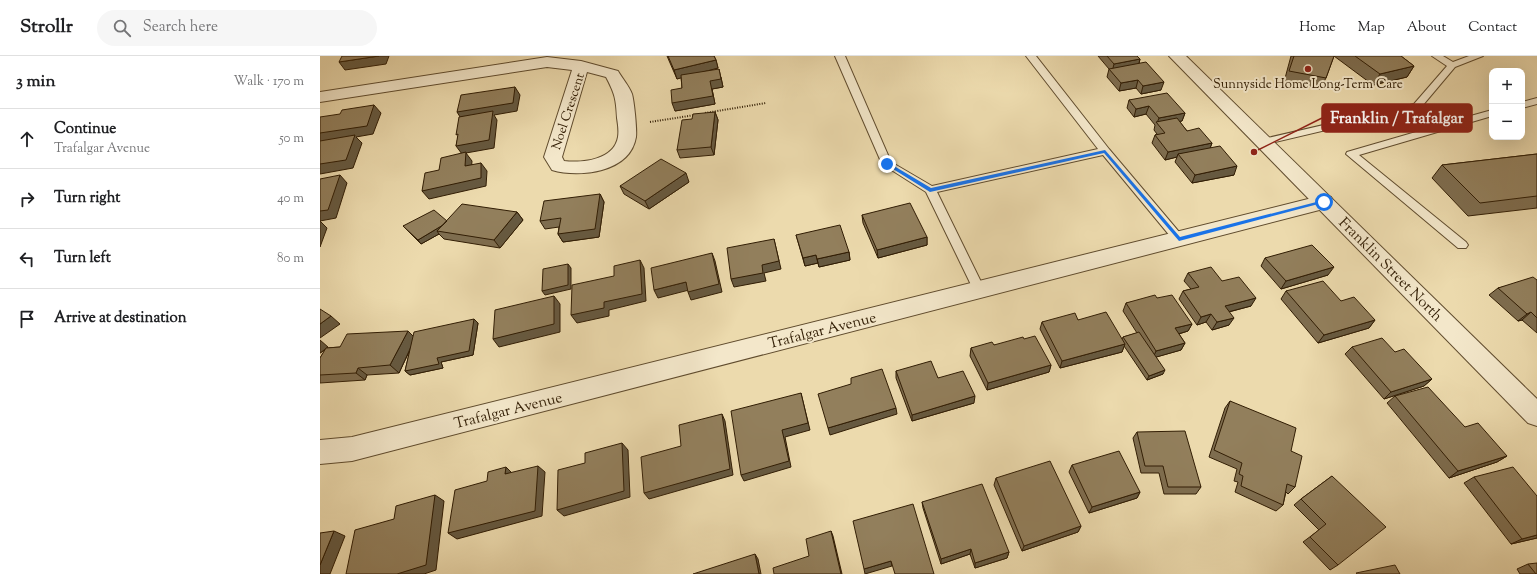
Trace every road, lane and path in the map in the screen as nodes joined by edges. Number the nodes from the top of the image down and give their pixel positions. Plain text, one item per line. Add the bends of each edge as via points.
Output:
1 (840, 56) edge
2 (1031, 56) edge
3 (1177, 56) edge
4 (1437, 56) edge
5 (1478, 56) edge
6 (581, 66) junction
7 (1452, 66) junction
8 (320, 97) edge
9 (1537, 101) edge
10 (766, 103) dead end
11 (1525, 104) edge
12 (1418, 106) junction
13 (704, 113) edge
14 (696, 114) edge
15 (1489, 114) edge
16 (650, 122) dead end
17 (1447, 125) junction
18 (1263, 142) junction
19 (1105, 151) junction
20 (930, 190) junction
21 (1324, 202) junction
22 (1179, 239) junction
23 (1462, 245) dead end
24 (979, 290) junction
25 (1537, 415) edge
26 (320, 452) edge

1 - 20 lane via 887,164
2 - 19 lane
3 - 18 street, Franklin Street North
4 - 7 lane
5 - 7 lane
6 - 6 street, Noel Crescent via 552,156 558,166 591,167 607,161 620,152 627,137 624,95 612,74
6 - 8 street, Noel Crescent via 547,62
7 - 12 lane
9 - 11 lane
10 - 13 path
12 - 17 lane
12 - 18 lane
14 - 16 path
15 - 17 lane
17 - 23 lane via 1351,154
18 - 21 street, Franklin Street North
19 - 20 lane
19 - 22 lane
20 - 24 lane
21 - 22 street, Trafalgar Avenue
21 - 25 street, Franklin Street North
22 - 24 street, Trafalgar Avenue
24 - 26 street, Trafalgar Avenue via 352,449

